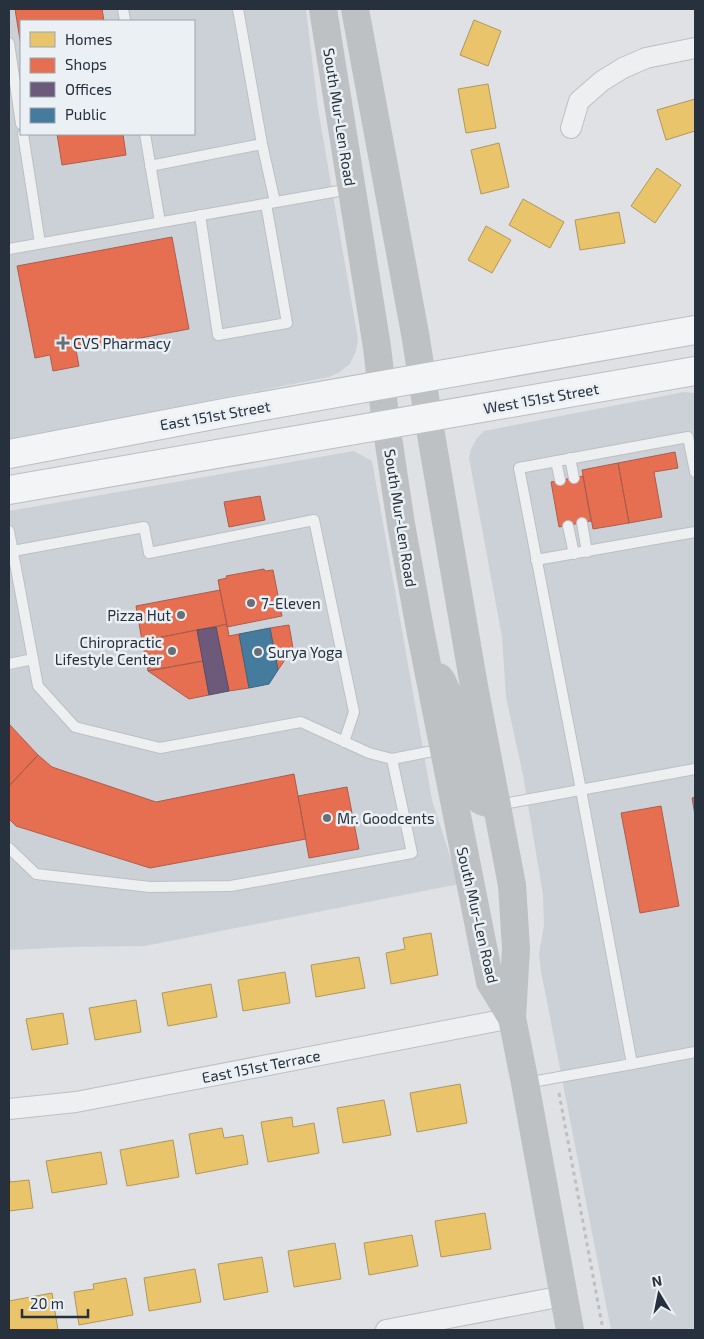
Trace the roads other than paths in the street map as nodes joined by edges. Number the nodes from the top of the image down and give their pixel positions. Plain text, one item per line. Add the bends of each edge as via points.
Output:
1 (238, 9) edge
2 (323, 9) edge
3 (355, 9) edge
4 (9, 43) edge
5 (695, 48) edge
6 (20, 117) edge
7 (571, 128) dead end
8 (23, 135) edge
9 (145, 135) edge
10 (262, 144) junction
11 (150, 166) junction
12 (352, 188) junction
13 (270, 203) junction
14 (200, 215) junction
15 (160, 222) junction
16 (40, 243) junction
17 (9, 248) edge
18 (695, 330) edge
19 (695, 371) edge
20 (422, 379) junction
21 (382, 385) junction
22 (428, 417) junction
23 (386, 424) junction
24 (692, 442) edge
25 (9, 454) edge
26 (570, 458) junction
27 (556, 461) junction
28 (695, 472) edge
29 (574, 478) dead end
30 (560, 480) dead end
31 (9, 490) edge
32 (582, 523) dead end
33 (568, 526) dead end
34 (9, 531) edge
35 (695, 532) edge
36 (12, 551) junction
37 (587, 552) junction
38 (574, 554) junction
39 (536, 560) junction
40 (33, 659) junction
41 (427, 662) junction
42 (9, 664) edge
43 (344, 742) junction
44 (444, 749) junction
45 (392, 759) junction
46 (695, 769) edge
47 (581, 790) junction
48 (497, 805) junction
49 (9, 848) edge
50 (512, 1018) junction
51 (695, 1052) edge
52 (632, 1064) junction
53 (525, 1083) junction
54 (9, 1109) edge
55 (563, 1296) junction
56 (386, 1330) edge
57 (570, 1330) edge

1 - 10 lane
2 - 12 main road, South Mur-Len Road
3 - 20 main road, South Mur-Len Road
4 - 6 lane
5 - 7 street via 646,58 602,81 579,101
8 - 16 lane
9 - 11 lane
10 - 11 lane
10 - 13 lane
11 - 15 lane
12 - 13 lane
12 - 21 main road, South Mur-Len Road
13 - 14 lane
13 - 14 lane via 287,322 226,334 218,335
14 - 15 lane
15 - 16 lane
16 - 17 lane
18 - 20 main road
19 - 22 main road, West 151st Street
20 - 21 main road, East 151st Street
20 - 22 main road, South Mur-Len Road
21 - 23 main road, South Mur-Len Road
21 - 25 main road, East 151st Street
22 - 23 main road, West 151st Street
22 - 48 main road, South Mur-Len Road
23 - 31 main road
23 - 41 main road, South Mur-Len Road
24 - 26 lane via 615,456 594,454
24 - 28 lane
26 - 27 lane
26 - 29 lane
27 - 30 lane
27 - 39 lane via 519,468
32 - 37 lane
33 - 38 lane
34 - 36 lane
35 - 37 lane
36 - 40 lane
36 - 43 lane via 144,527 149,553 314,520 354,712
37 - 38 lane
38 - 39 lane
39 - 47 lane
40 - 42 lane
40 - 43 lane via 38,686 75,727 160,748 301,722
41 - 44 main road, South Mur-Len Road
41 - 48 main road via 442,681 458,716 474,795 483,803
43 - 45 lane
44 - 45 lane
44 - 50 main road, South Mur-Len Road via 490,982
45 - 49 lane via 412,853 231,886 150,888 36,874
46 - 47 lane
47 - 48 lane
47 - 52 lane
48 - 50 main road, South Mur-Len Road via 512,884 516,948
50 - 53 main road, South Mur-Len Road
50 - 54 street, East 151st Terrace via 76,1102
51 - 52 lane
52 - 53 lane
53 - 55 main road, South Mur-Len Road
55 - 56 street
55 - 57 main road, South Mur-Len Road

